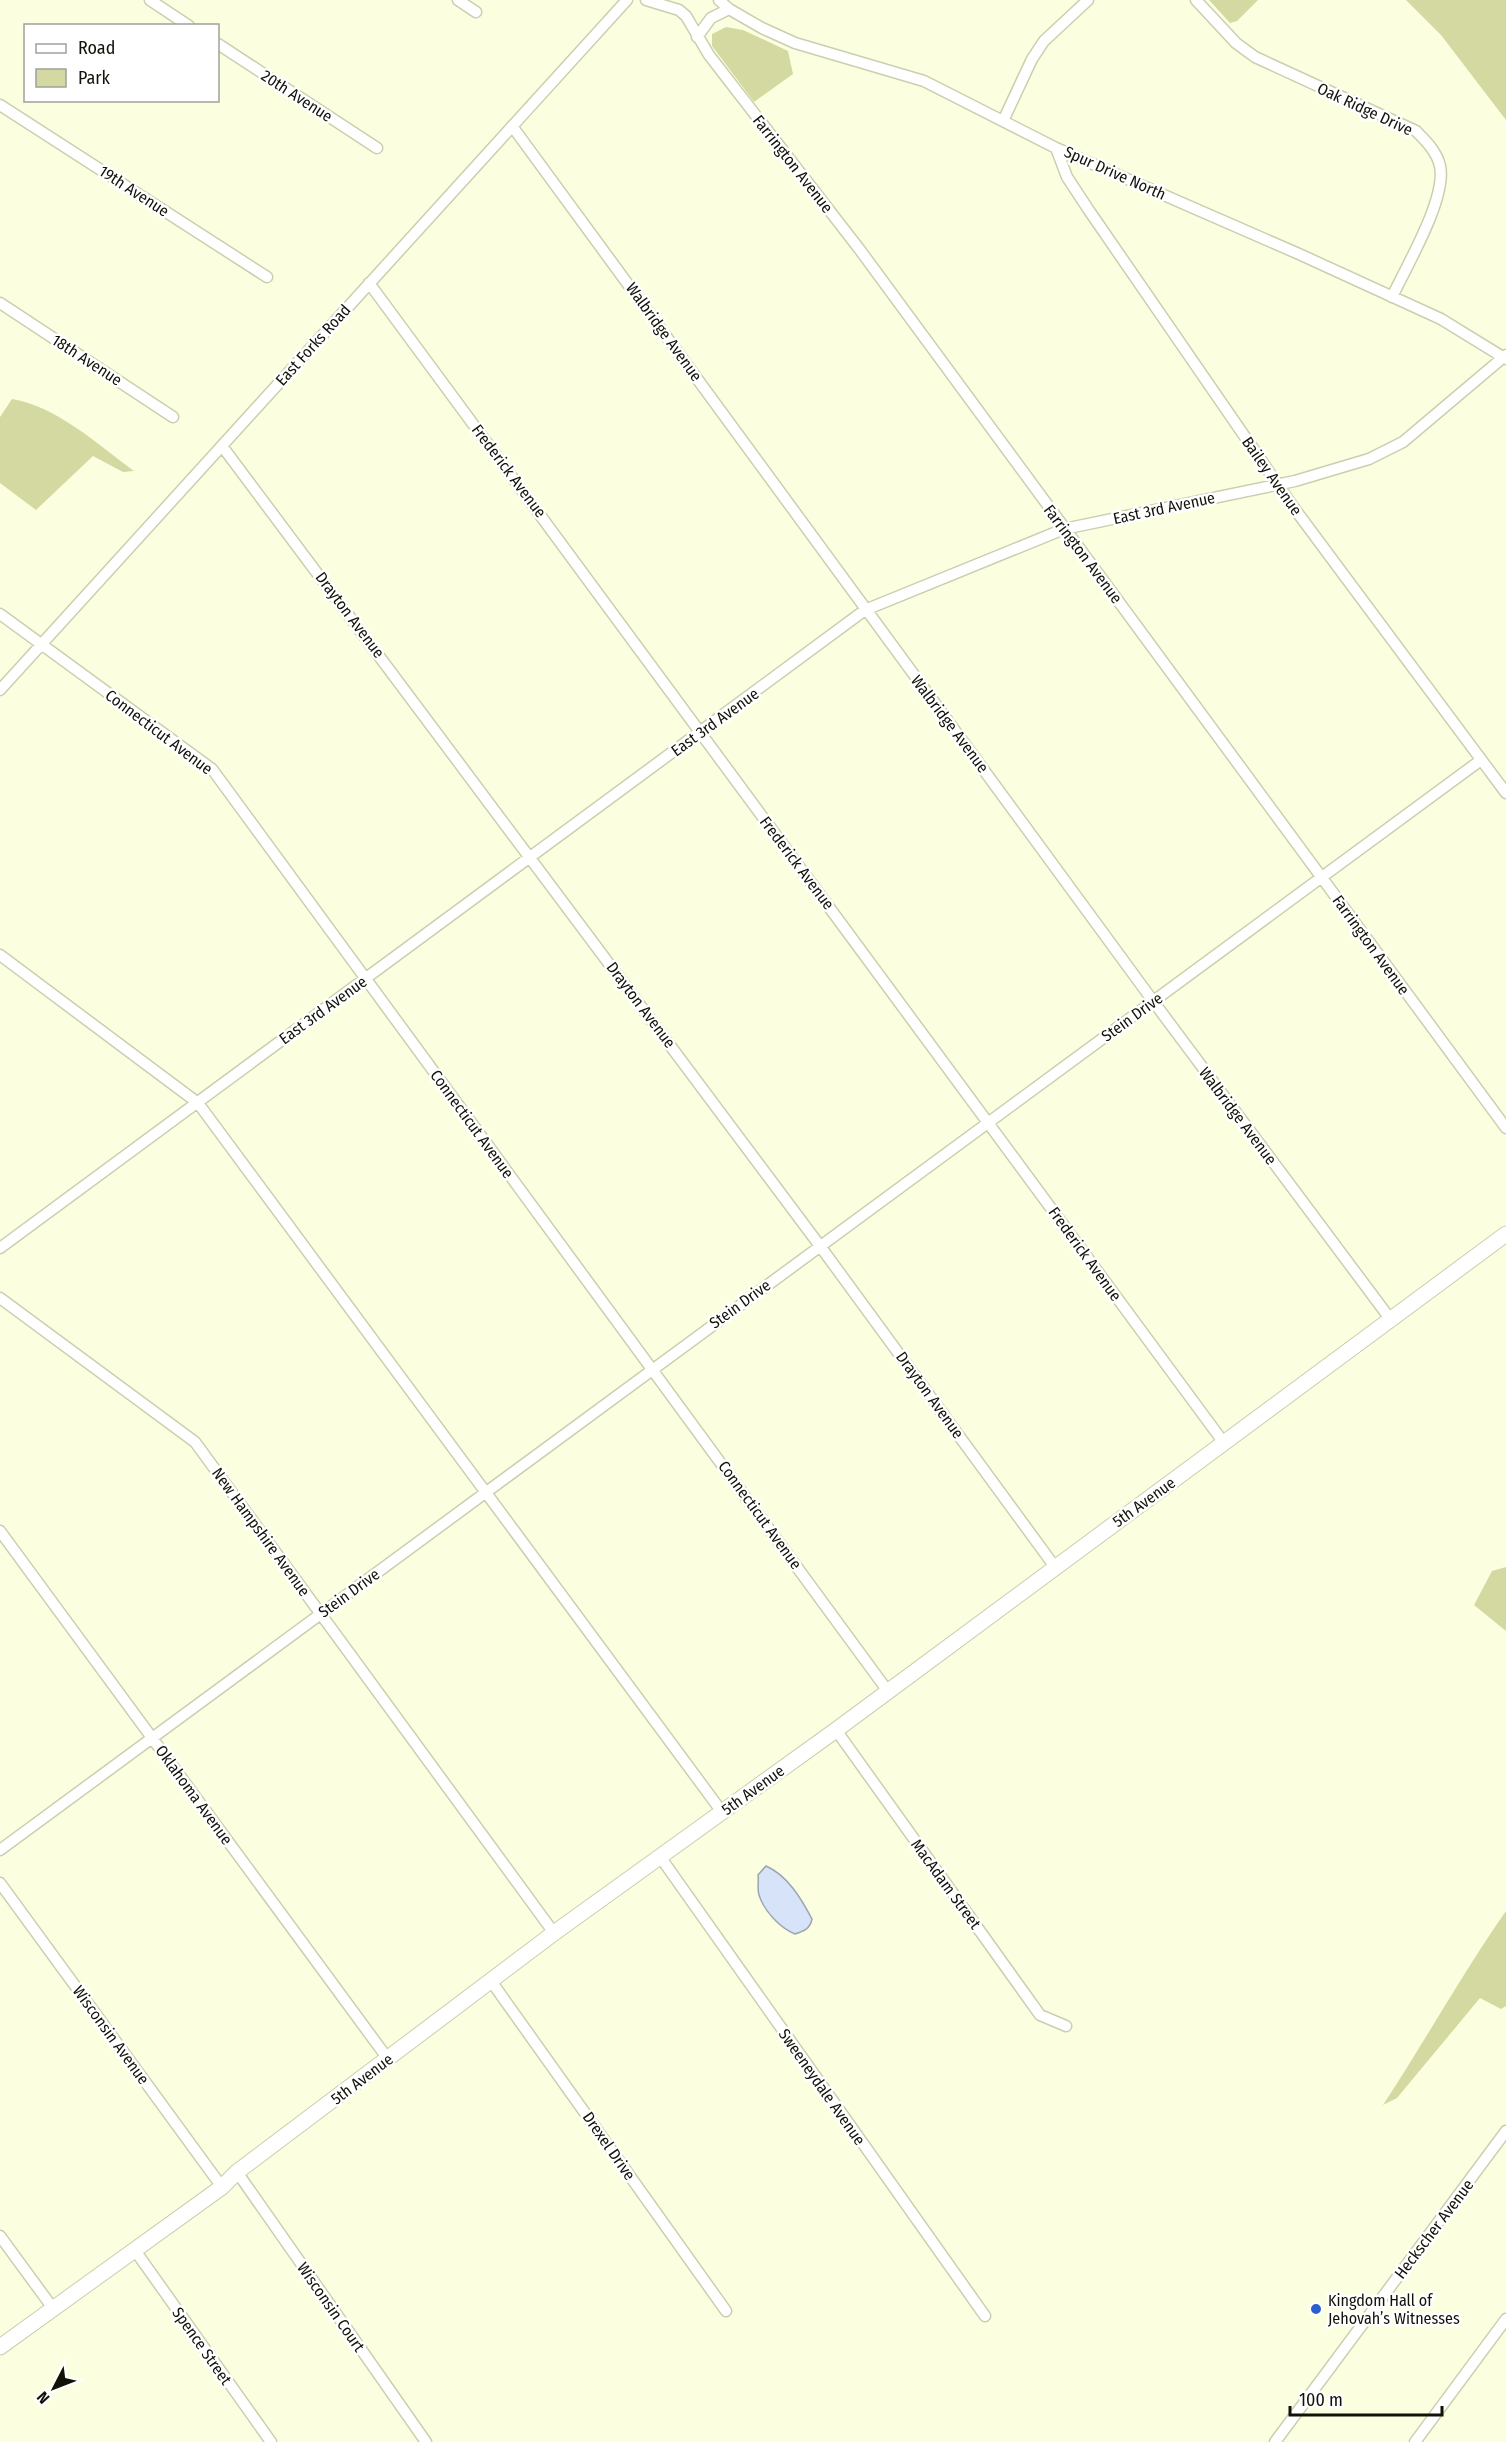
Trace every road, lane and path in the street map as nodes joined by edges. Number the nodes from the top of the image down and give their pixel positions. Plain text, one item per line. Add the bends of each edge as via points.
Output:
1 (150, 0) edge
2 (458, 0) edge
3 (627, 0) edge
4 (646, 0) edge
5 (719, 0) edge
6 (1088, 0) edge
7 (1196, 0) edge
8 (729, 9) junction
9 (476, 12) dead end
10 (686, 16) junction
11 (711, 18) junction
12 (186, 24) edge
13 (697, 37) junction
14 (219, 45) edge
15 (0, 105) edge
16 (1004, 122) junction
17 (512, 126) junction
18 (377, 148) dead end
19 (1056, 148) junction
20 (267, 277) dead end
21 (369, 283) junction
22 (1392, 297) junction
23 (0, 303) edge
24 (1505, 357) edge
25 (173, 417) dead end
26 (222, 446) junction
27 (1277, 484) junction
28 (1064, 529) junction
29 (865, 610) junction
30 (0, 614) edge
31 (42, 644) junction
32 (0, 690) edge
33 (700, 733) junction
34 (1481, 760) junction
35 (1506, 793) edge
36 (529, 856) junction
37 (1320, 876) junction
38 (0, 955) edge
39 (366, 978) junction
40 (1153, 1001) junction
41 (198, 1103) junction
42 (988, 1123) junction
43 (1506, 1128) edge
44 (1503, 1239) edge
45 (820, 1246) junction
46 (0, 1248) edge
47 (0, 1299) edge
48 (1391, 1320) junction
49 (651, 1370) junction
50 (1224, 1443) junction
51 (486, 1491) junction
52 (0, 1531) edge
53 (1055, 1567) junction
54 (320, 1614) junction
55 (887, 1690) junction
56 (836, 1730) junction
57 (152, 1737) junction
58 (722, 1812) junction
59 (0, 1850) edge
60 (661, 1858) junction
61 (0, 1883) edge
62 (554, 1933) junction
63 (491, 1981) junction
64 (1066, 2026) dead end
65 (388, 2059) junction
66 (1506, 2131) edge
67 (237, 2172) junction
68 (222, 2187) junction
69 (0, 2236) edge
70 (134, 2249) junction
71 (52, 2307) junction
72 (726, 2312) dead end
73 (985, 2316) dead end
74 (1506, 2319) edge
75 (0, 2347) edge
76 (271, 2442) edge
77 (426, 2442) edge
78 (1275, 2442) edge
79 (1415, 2442) edge

1 - 12 street
2 - 9 street
3 - 17 street, East Forks Road
4 - 10 street
5 - 8 street, Spur Drive North
6 - 16 street via 1044,41
7 - 22 street, Oak Ridge Drive via 1236,43 1255,57 1416,131 1431,147 1440,165 1441,188
8 - 11 street
8 - 16 street, Spur Drive North via 795,43 924,81
10 - 11 street
10 - 13 street, Farrington Avenue
11 - 13 street
13 - 28 street, Farrington Avenue via 860,250
14 - 18 street, 20th Avenue
15 - 20 street, 19th Avenue
16 - 19 street, Spur Drive North
17 - 21 street, East Forks Road
17 - 29 street, Walbridge Avenue
19 - 22 street, Spur Drive North
19 - 27 street, Bailey Avenue via 1088,209
21 - 26 street, East Forks Road
21 - 33 street, Frederick Avenue
22 - 24 street, Spur Drive North
23 - 25 street, 18th Avenue
24 - 27 street, East 3rd Avenue via 1403,442 1369,459
26 - 31 street, East Forks Road
26 - 36 street, Drayton Avenue
27 - 28 street, East 3rd Avenue
27 - 34 street, Bailey Avenue
28 - 29 street, East 3rd Avenue
28 - 37 street, Farrington Avenue
29 - 33 street, East 3rd Avenue
29 - 40 street, Walbridge Avenue
30 - 31 street, Connecticut Avenue
31 - 32 street, East Forks Road
31 - 39 street, Connecticut Avenue via 212,769
33 - 36 street, East 3rd Avenue
33 - 42 street, Frederick Avenue
34 - 35 street, Bailey Avenue
34 - 37 street, Stein Drive
36 - 39 street, East 3rd Avenue
36 - 45 street, Drayton Avenue
37 - 40 street, Stein Drive
37 - 43 street, Farrington Avenue
38 - 41 street
39 - 41 street, East 3rd Avenue
39 - 49 street, Connecticut Avenue
40 - 42 street, Stein Drive
40 - 48 street, Walbridge Avenue
41 - 46 street, East 3rd Avenue
41 - 51 street
42 - 45 street, Stein Drive
42 - 50 street, Frederick Avenue
44 - 48 main road, 5th Avenue
45 - 49 street, Stein Drive
45 - 53 street, Drayton Avenue
47 - 54 street, New Hampshire Avenue via 195,1442
48 - 50 main road, 5th Avenue
49 - 51 street, Stein Drive
49 - 55 street, Connecticut Avenue
50 - 53 main road, 5th Avenue
51 - 54 street, Stein Drive
51 - 58 street
52 - 57 street, Oklahoma Avenue
53 - 55 main road, 5th Avenue
54 - 57 street, Stein Drive
54 - 62 street, New Hampshire Avenue
55 - 56 main road, 5th Avenue
56 - 58 main road, 5th Avenue
56 - 64 street, MacAdam Street via 1040,2015
57 - 59 street, Stein Drive
57 - 65 street, Oklahoma Avenue
58 - 60 main road, 5th Avenue
60 - 62 main road, 5th Avenue
60 - 73 street, Sweeneydale Avenue
61 - 68 street, Wisconsin Avenue
62 - 63 main road, 5th Avenue
63 - 65 main road, 5th Avenue
63 - 72 street, Drexel Drive
65 - 67 main road, 5th Avenue
66 - 78 street, Heckscher Avenue
67 - 68 main road, 5th Avenue
67 - 77 street, Wisconsin Court
68 - 70 main road, 5th Avenue
69 - 71 street
70 - 71 main road, 5th Avenue
70 - 76 street, Spence Street
71 - 75 main road, 5th Avenue
74 - 79 street

